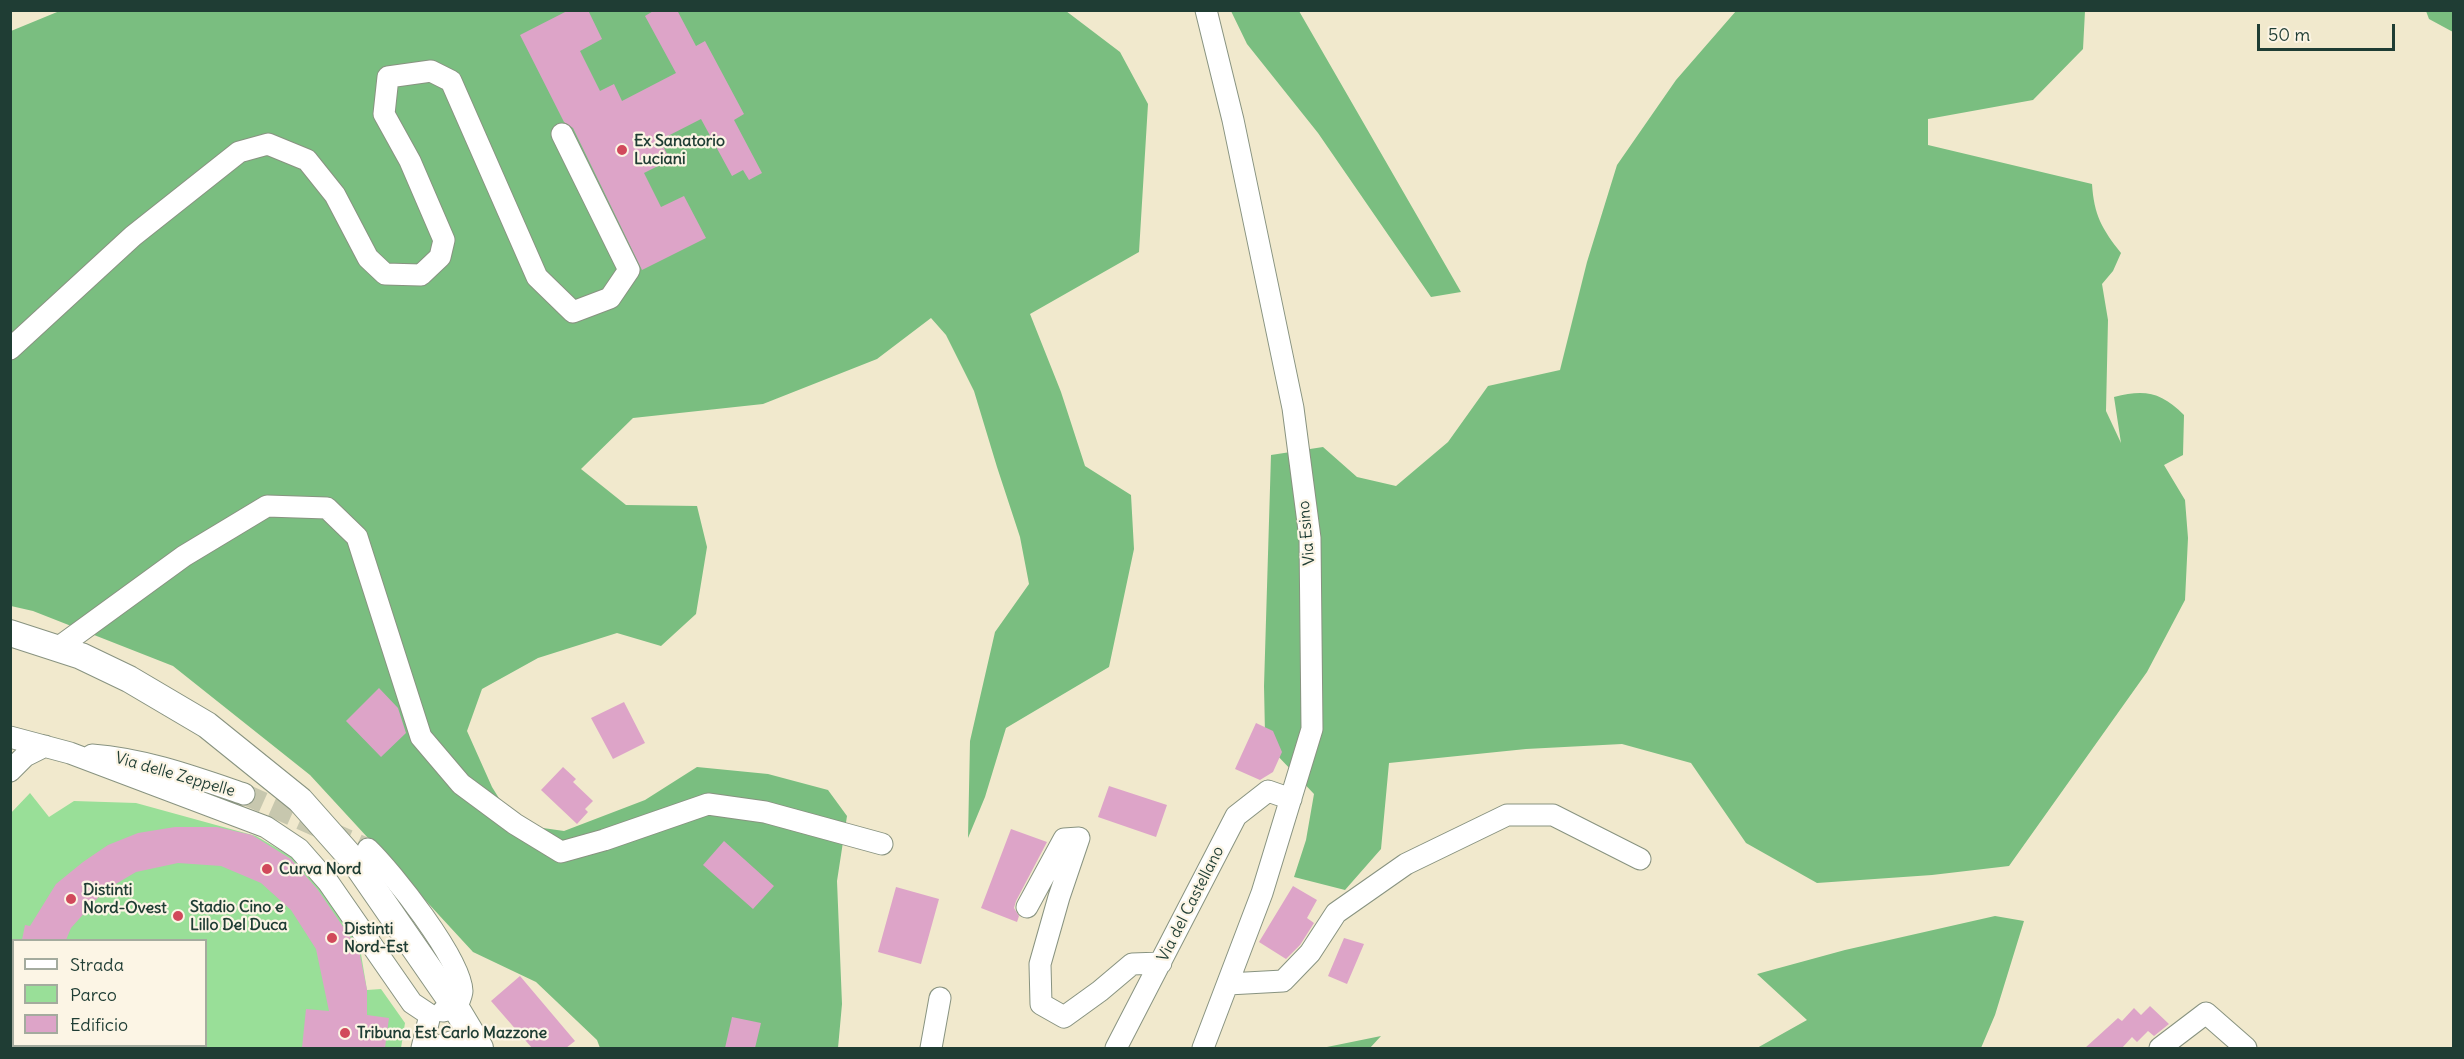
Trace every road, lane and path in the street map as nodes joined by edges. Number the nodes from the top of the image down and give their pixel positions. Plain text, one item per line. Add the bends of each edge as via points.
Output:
1 (1206, 10) edge
2 (562, 134) dead end
3 (10, 349) edge
4 (10, 633) edge
5 (59, 647) junction
6 (10, 737) edge
7 (45, 746) junction
8 (70, 753) junction
9 (10, 771) edge
10 (244, 794) tunnel mouth
11 (1291, 799) junction
12 (882, 844) dead end
13 (368, 849) tunnel mouth
14 (1640, 859) dead end
15 (1027, 907) dead end
16 (1161, 963) junction
17 (1228, 984) junction
18 (940, 998) dead end
19 (456, 1008) junction
20 (430, 1015) junction
21 (476, 1042) edge
22 (422, 1048) edge
23 (433, 1048) edge
24 (931, 1048) edge
25 (1116, 1048) edge
26 (1203, 1048) edge
27 (2160, 1048) edge
28 (2246, 1048) edge

1 - 11 street, Via Esino via 1293,408 1310,538 1312,729
2 - 3 street via 629,270 610,298 582,309 573,312 537,277 451,81 431,71 388,77 384,114 410,161 444,240 440,256 421,275 385,274 368,258 335,195 307,160 268,144 239,152 134,236
4 - 5 main road
5 - 12 street via 184,556 267,506 327,508 357,537 421,737 461,784 514,824 561,852 708,804 765,812
5 - 19 main road via 129,679 207,725 300,800 356,862
6 - 7 street
7 - 8 street
7 - 9 street via 25,756
8 - 10 street, Via delle Zeppelle via 124,758
8 - 20 street via 266,827 299,849 328,882 412,1003
11 - 16 street, Via del Castellano via 1268,791 1236,816
11 - 17 street, Via Esino
13 - 19 street via 390,870 426,919 457,972 462,992
14 - 17 street via 1553,815 1507,815 1406,864 1336,913 1310,954 1283,981
15 - 16 street via 1064,839 1079,838 1040,964 1041,1004 1064,1017 1132,964
16 - 25 street, Via del Castellano
17 - 26 street, Via Esino
18 - 24 street
19 - 20 street
19 - 21 main road
20 - 22 street
21 - 23 street
27 - 28 street via 2206,1013

